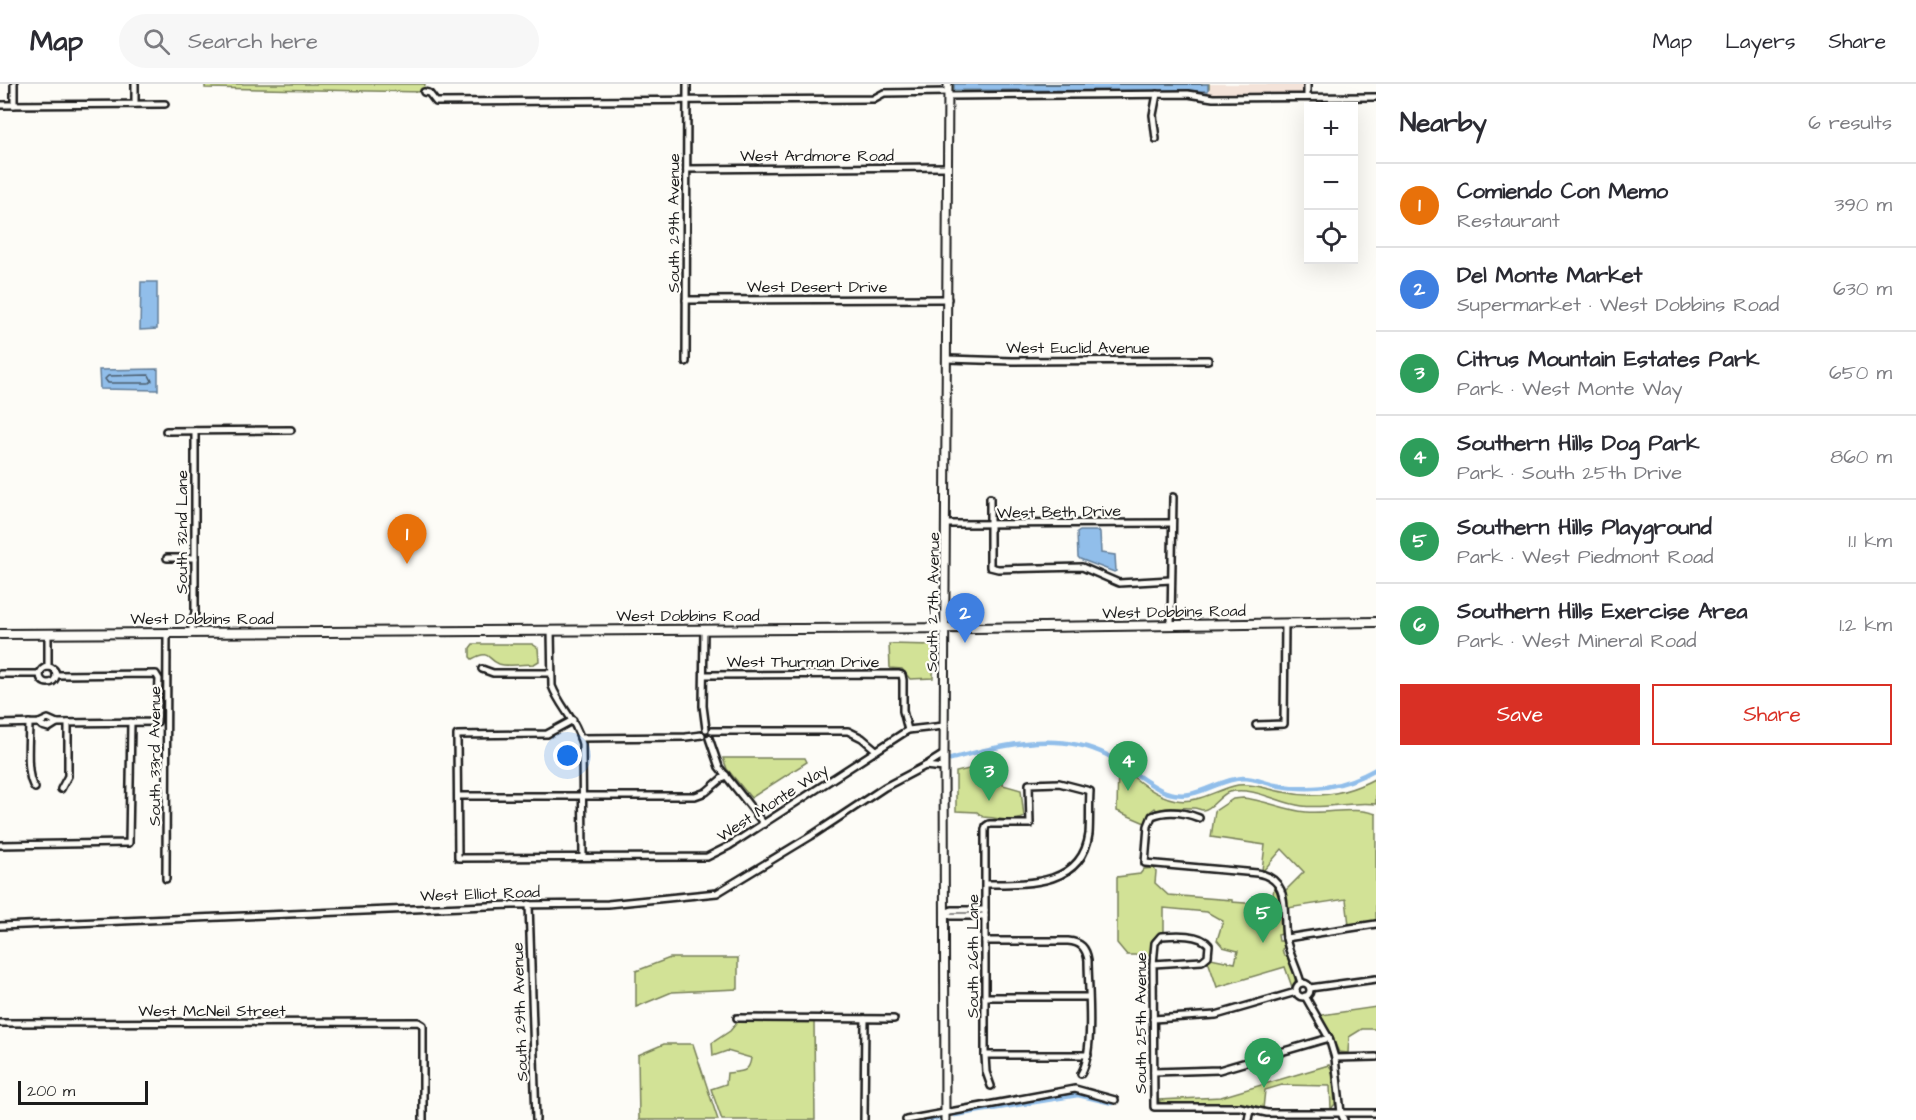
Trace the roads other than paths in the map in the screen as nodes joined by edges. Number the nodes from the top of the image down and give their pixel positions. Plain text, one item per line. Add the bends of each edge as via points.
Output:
1 (14, 84) edge
2 (135, 84) edge
3 (687, 84) edge
4 (1307, 84) edge
5 (948, 91) edge
6 (424, 92) dead end
7 (1157, 94) junction
8 (1307, 97) junction
9 (1376, 97) edge
10 (687, 99) junction
11 (135, 104) junction
12 (165, 104) dead end
13 (0, 105) edge
14 (14, 105) junction
15 (1156, 139) dead end
16 (948, 167) junction
17 (687, 169) junction
18 (948, 299) junction
19 (686, 300) junction
20 (947, 359) junction
21 (1208, 360) dead end
22 (686, 362) dead end
23 (291, 430) dead end
24 (166, 431) dead end
25 (195, 431) junction
26 (1173, 497) dead end
27 (990, 498) dead end
28 (1173, 523) junction
29 (946, 524) junction
30 (989, 525) junction
31 (167, 558) dead end
32 (195, 558) junction
33 (1171, 580) junction
34 (1376, 622) edge
35 (1171, 623) junction
36 (1285, 623) junction
37 (945, 627) junction
38 (704, 629) junction
39 (551, 630) junction
40 (167, 632) junction
41 (192, 632) junction
42 (48, 633) junction
43 (0, 634) edge
44 (48, 667) junction
45 (482, 669) dead end
46 (550, 673) junction
47 (0, 674) edge
48 (40, 674) junction
49 (56, 675) junction
50 (704, 675) junction
51 (573, 720) junction
52 (131, 722) junction
53 (29, 723) junction
54 (68, 723) junction
55 (0, 724) edge
56 (1256, 725) dead end
57 (944, 726) junction
58 (709, 730) junction
59 (908, 730) junction
60 (702, 735) junction
61 (580, 738) junction
62 (709, 738) junction
63 (876, 750) junction
64 (944, 761) junction
65 (925, 766) junction
66 (726, 775) junction
67 (35, 788) dead end
68 (61, 789) dead end
69 (583, 795) junction
70 (458, 796) junction
71 (1199, 818) dead end
72 (764, 824) junction
73 (0, 844) edge
74 (583, 857) junction
75 (166, 879) dead end
76 (986, 884) junction
77 (529, 904) junction
78 (944, 913) junction
79 (986, 913) junction
80 (1376, 924) edge
81 (0, 926) edge
82 (1286, 938) junction
83 (986, 940) junction
84 (1153, 964) junction
85 (1376, 979) edge
86 (1301, 983) junction
87 (1310, 988) junction
88 (1296, 992) junction
89 (1305, 996) junction
90 (985, 997) junction
91 (1088, 997) junction
92 (736, 1018) dead end
93 (894, 1018) dead end
94 (865, 1019) junction
95 (1154, 1019) junction
96 (0, 1023) edge
97 (1329, 1038) junction
98 (985, 1055) junction
99 (1088, 1055) junction
100 (1376, 1057) edge
101 (1335, 1058) junction
102 (1154, 1072) junction
103 (1081, 1074) dead end
104 (991, 1086) dead end
105 (1115, 1100) dead end
106 (1250, 1109) junction
107 (1341, 1113) junction
108 (1376, 1113) edge
109 (945, 1117) edge
110 (423, 1120) edge
111 (536, 1120) edge
112 (864, 1120) edge
113 (906, 1120) edge
114 (1248, 1120) edge
115 (1338, 1120) edge
116 (1344, 1120) edge

1 - 14 street
2 - 11 street
3 - 10 street, South 29th Avenue
4 - 8 street
5 - 7 street
5 - 10 street via 884,93 873,99
5 - 16 street, South 27th Avenue
6 - 10 street via 436,102
7 - 8 street
7 - 15 street via 1153,115
8 - 9 street
10 - 17 street, South 29th Avenue
11 - 12 street
11 - 14 street
13 - 14 street
16 - 17 street, West Ardmore Road
16 - 18 street, South 27th Avenue
17 - 19 street, South 29th Avenue
18 - 19 street, West Desert Drive
18 - 20 street, South 27th Avenue
19 - 22 street, South 29th Avenue
20 - 21 street, West Euclid Avenue
20 - 29 street, South 27th Avenue
23 - 25 street
24 - 25 street
25 - 32 street, South 32nd Lane
26 - 28 street
27 - 30 street
28 - 30 street, West Beth Drive
28 - 33 street
29 - 30 street, West Beth Drive
29 - 37 street, South 27th Avenue
30 - 33 street via 990,567 1082,567 1119,583
31 - 32 street
32 - 41 street, South 32nd Lane
33 - 35 street
34 - 36 main road, West Dobbins Road
35 - 36 main road, West Dobbins Road
35 - 37 main road, West Dobbins Road
36 - 56 street via 1284,724
37 - 38 main road, West Dobbins Road
37 - 57 street, South 27th Avenue
38 - 39 main road, West Dobbins Road
38 - 50 street
39 - 41 main road, West Dobbins Road
39 - 46 street
40 - 41 main road, West Dobbins Road
40 - 42 main road, West Dobbins Road
40 - 75 street, South 33rd Avenue
42 - 43 main road, West Dobbins Road
42 - 44 street
44 - 48 street
44 - 49 street
45 - 46 street via 494,673
46 - 51 street via 555,694
47 - 48 street
48 - 49 street via 48,682
49 - 52 street via 156,674 157,722
50 - 58 street via 703,706
50 - 59 street, West Thurman Drive via 902,675
51 - 61 street
51 - 70 street via 545,735 457,735
52 - 54 street
52 - 73 street via 129,843
53 - 54 street via 48,719
53 - 55 street
53 - 67 street via 29,776
54 - 68 street via 68,776
57 - 59 street, West Monte Way
57 - 64 street, South 27th Avenue
58 - 60 street via 703,730
58 - 62 street
58 - 63 street via 848,731
59 - 63 street, West Monte Way
60 - 61 street
60 - 62 street
61 - 69 street
62 - 66 street
63 - 72 street, West Monte Way
64 - 65 street
64 - 65 street, West Elliot Road
64 - 78 street, South 27th Avenue
65 - 77 street, West Elliot Road via 885,787 717,894 618,904
66 - 69 street via 695,796
66 - 72 street
69 - 70 street
69 - 74 street
70 - 74 street, West Monte Way via 458,858
71 - 82 street via 1162,812 1152,816 1145,863 1266,875 1281,888
72 - 74 street, West Monte Way via 707,857
76 - 76 street, South 26th Lane via 1045,882 1073,865 1089,835 1090,791 1059,783 1029,784 1030,824 986,826
76 - 79 street, South 26th Lane
77 - 81 street, West Elliot Road
77 - 111 street, South 29th Avenue
78 - 79 street
78 - 109 street, South 27th Avenue
79 - 83 street, South 26th Lane
80 - 82 street
82 - 86 street
83 - 90 street, South 26th Lane
83 - 91 street via 1068,941 1082,946 1088,960
84 - 84 street, South 25th Avenue via 1154,945 1164,936 1199,938 1208,943 1208,956 1202,961
84 - 95 street, South 25th Avenue
85 - 87 street
86 - 87 street
86 - 88 street
87 - 89 street
88 - 89 street
88 - 95 street via 1216,1015
89 - 97 street
90 - 91 street
90 - 98 street, South 26th Lane
91 - 99 street
92 - 94 street
93 - 94 street
94 - 112 street
95 - 102 street, South 25th Avenue
96 - 110 street, West McNeil Street via 418,1022 423,1025
97 - 101 street
97 - 102 street via 1219,1070
98 - 99 street
98 - 104 street, South 26th Lane
99 - 103 street
100 - 101 street
101 - 107 street
102 - 106 street, South 25th Avenue via 1154,1107
105 - 109 street via 1076,1089
106 - 107 street via 1267,1113
106 - 114 street
107 - 108 street
107 - 115 street
107 - 116 street
109 - 113 street

